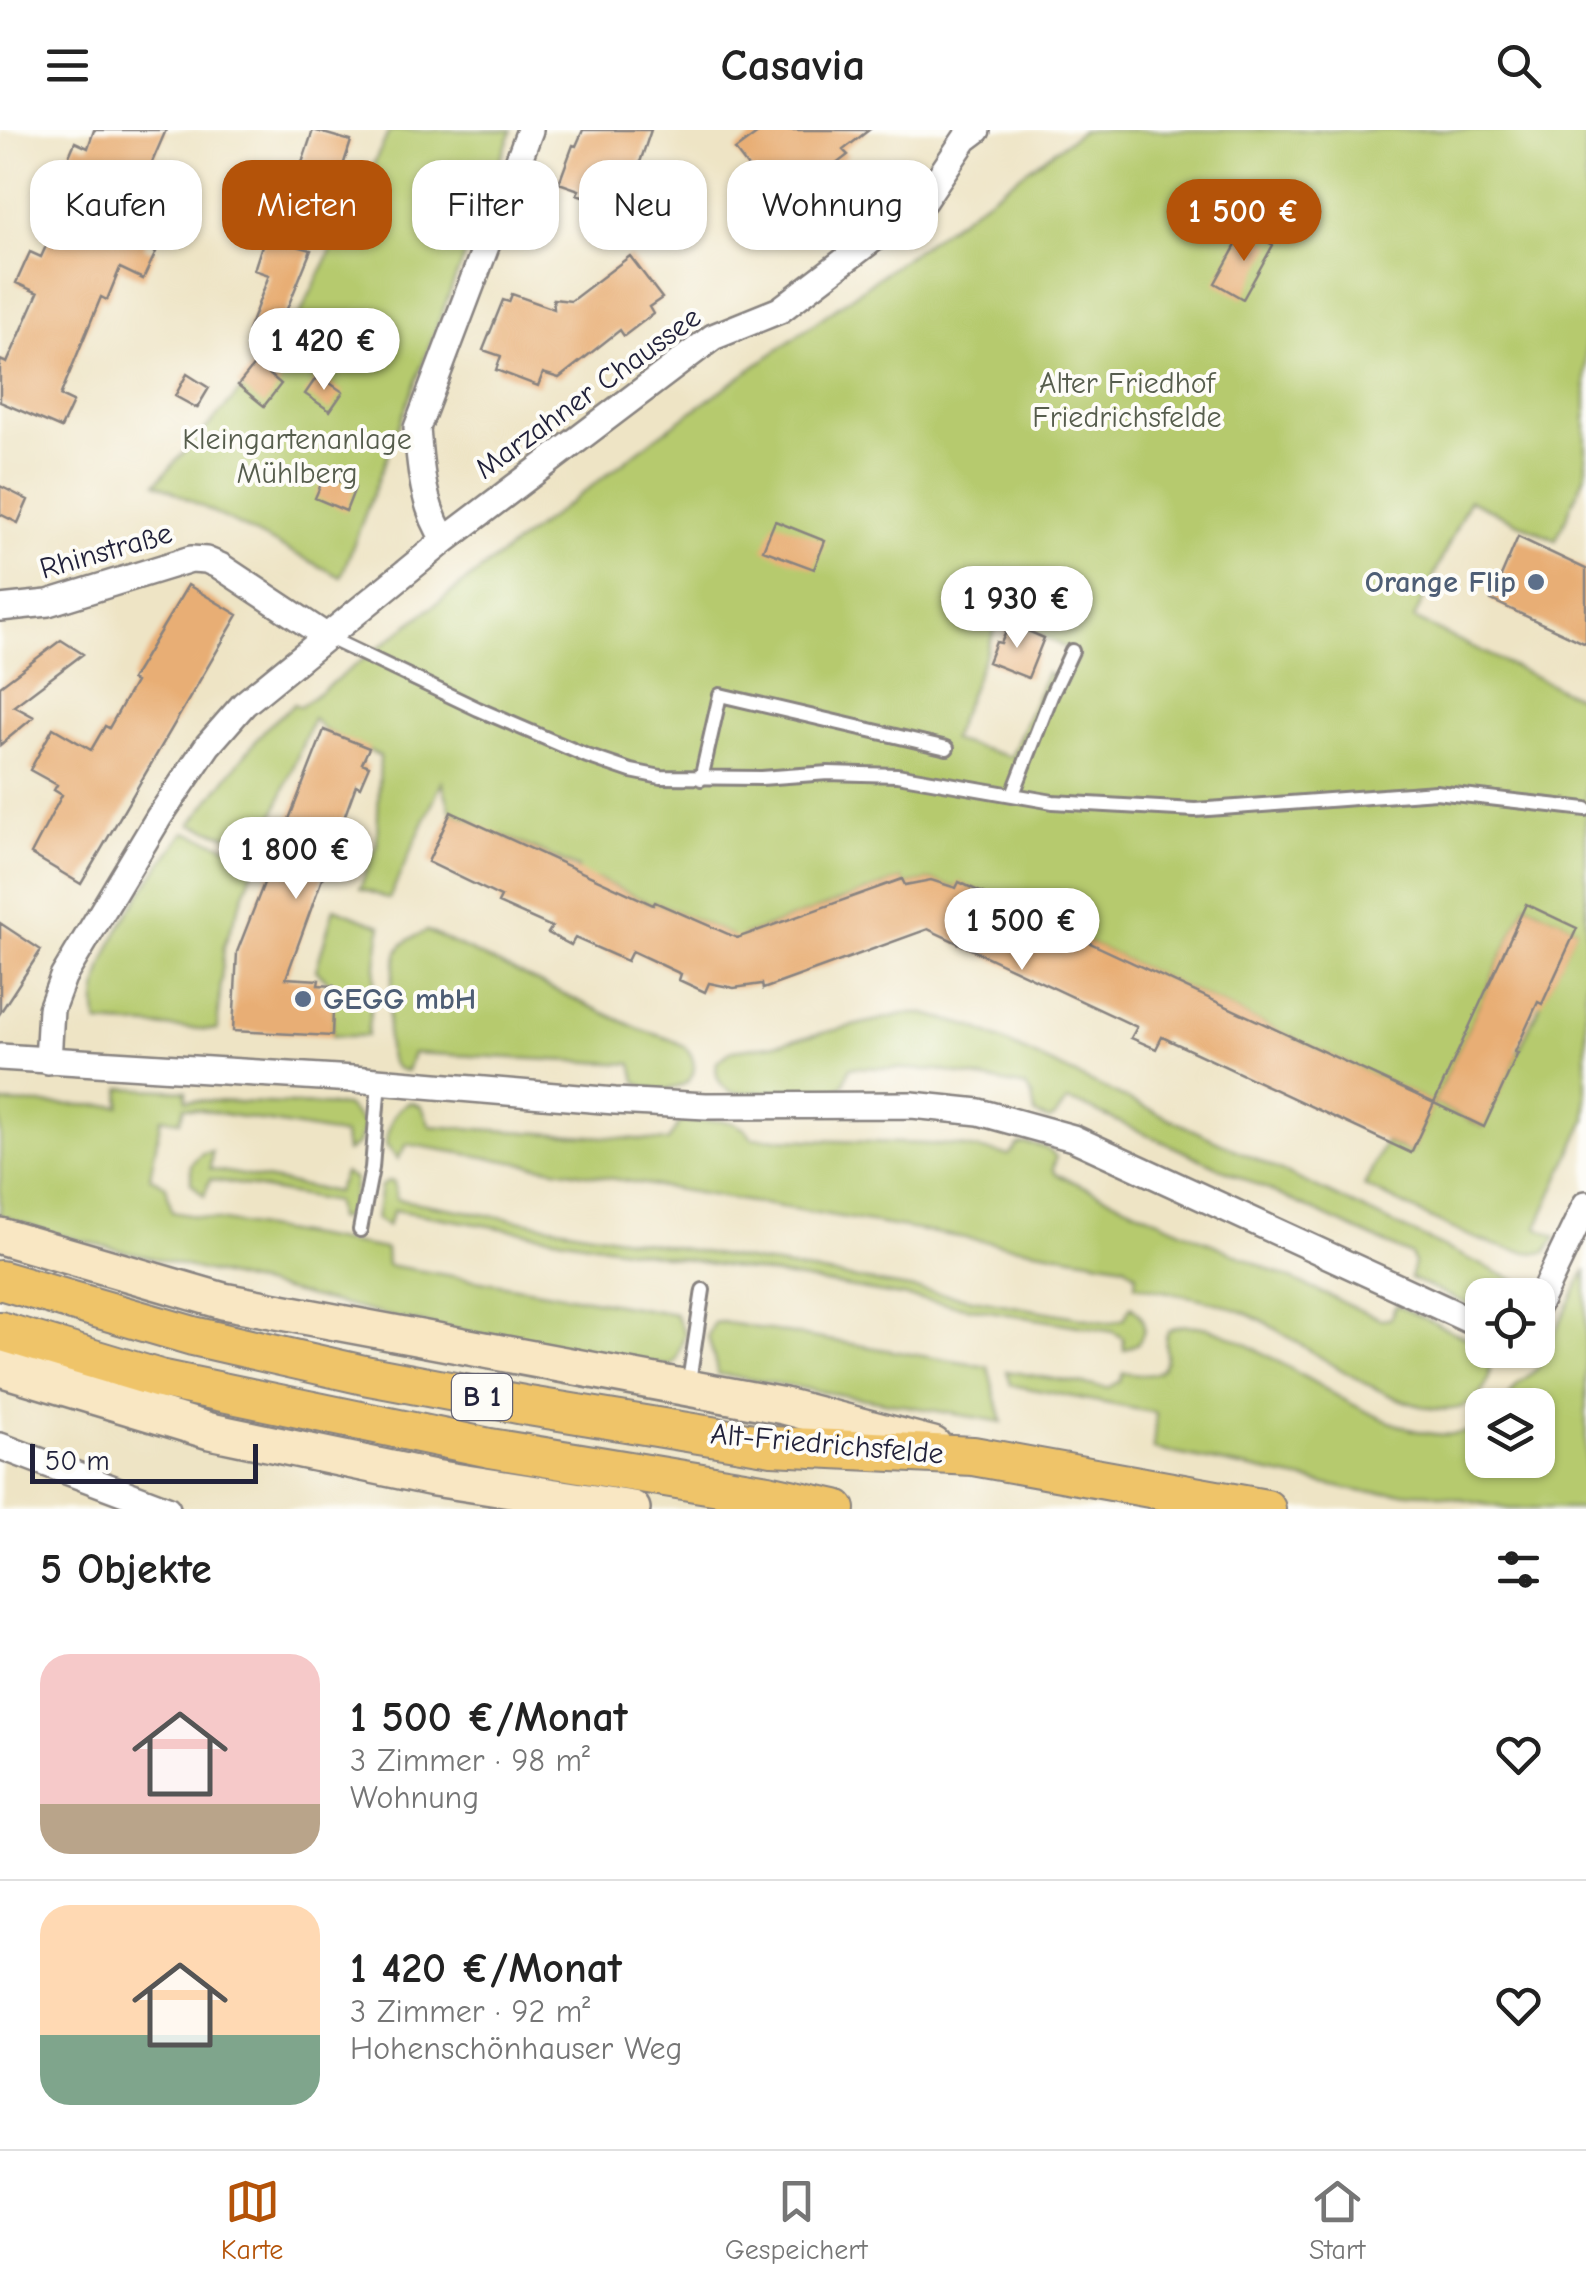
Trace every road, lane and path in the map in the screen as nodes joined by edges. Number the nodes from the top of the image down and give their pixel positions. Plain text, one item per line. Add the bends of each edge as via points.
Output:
1 (530, 130) edge
2 (977, 130) edge
3 (445, 540) junction
4 (0, 608) edge
5 (327, 637) junction
6 (1072, 651) dead end
7 (947, 748) dead end
8 (701, 779) junction
9 (1013, 794) junction
10 (1586, 809) edge
11 (0, 1058) edge
12 (48, 1061) junction
13 (379, 1082) junction
14 (1586, 1204) edge
15 (360, 1230) dead end
16 (0, 1236) edge
17 (1579, 1237) edge
18 (1554, 1278) edge
19 (0, 1280) edge
20 (703, 1290) dead end
21 (1465, 1318) edge
22 (0, 1331) edge
23 (0, 1368) edge
24 (687, 1390) junction
25 (0, 1446) edge
26 (973, 1456) junction
27 (476, 1497) edge
28 (167, 1509) edge
29 (632, 1509) edge
30 (836, 1509) edge
31 (1266, 1509) edge

1 - 3 street via 418,428 420,471
2 - 3 street, Marzahner Chaussee via 924,200 780,310 712,336
3 - 5 street, Marzahner Chaussee
4 - 5 street, Rhinstraße via 48,603 167,565 206,560
5 - 8 lane via 587,756 631,771
5 - 12 street, Marzahner Chaussee via 244,704 159,816 63,977 51,1009
6 - 9 lane
7 - 8 lane via 720,695
8 - 9 lane via 897,776
9 - 10 lane via 1195,810 1436,792
11 - 12 street
12 - 13 street
13 - 15 lane
13 - 21 street via 706,1106 912,1104 979,1112 1073,1138
14 - 17 street
16 - 24 main road, Alt-Friedrichsfelde via 223,1301
17 - 18 street
19 - 26 main road, Alt-Friedrichsfelde / B 1 via 193,1336 529,1406 772,1446
20 - 24 lane
22 - 30 main road, Alt-Friedrichsfelde / B 1 via 160,1379 490,1448
23 - 27 main road via 210,1431
24 - 26 main road, Alt-Friedrichsfelde via 784,1406
25 - 28 street
26 - 31 main road, B 1
27 - 29 main road

